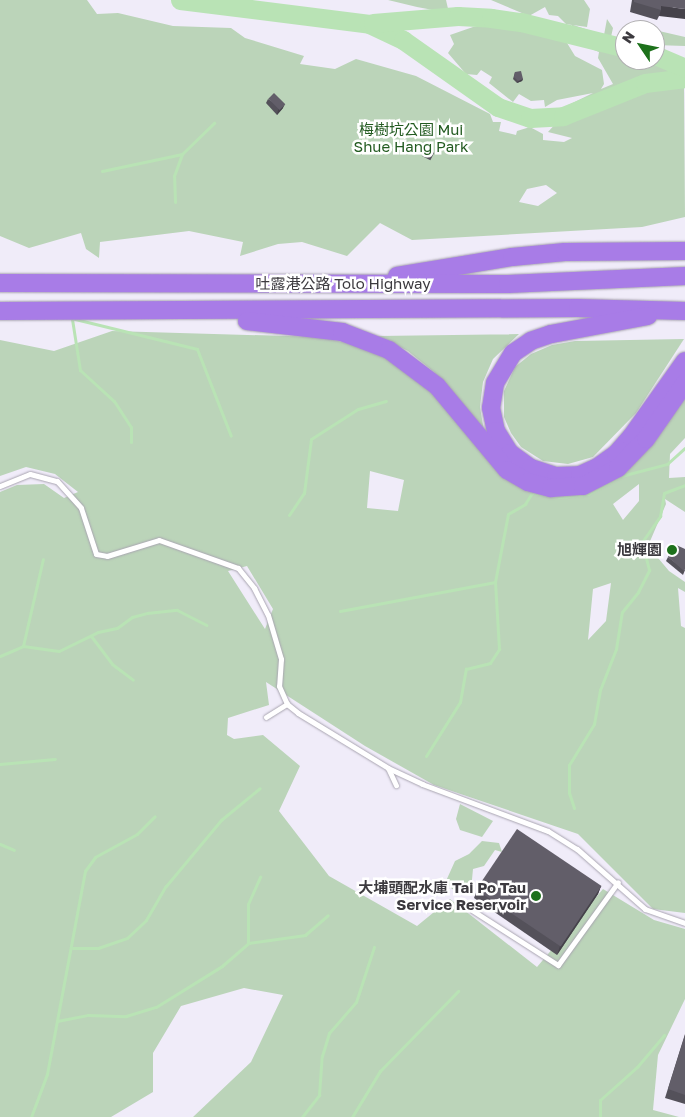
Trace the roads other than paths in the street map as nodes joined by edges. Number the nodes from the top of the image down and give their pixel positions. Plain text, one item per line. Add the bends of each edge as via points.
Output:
1 (685, 251) edge
2 (685, 276) edge
3 (0, 283) edge
4 (365, 284) junction
5 (0, 311) edge
6 (677, 311) edge
7 (187, 312) junction
8 (623, 315) junction
9 (685, 361) edge
10 (685, 383) edge
11 (0, 486) edge
12 (287, 704) junction
13 (266, 717) dead end
14 (388, 768) junction
15 (396, 785) dead end
16 (618, 882) junction
17 (467, 907) dead end
18 (685, 923) edge

1 - 4 highway via 604,250 512,257 403,274
2 - 4 highway, 吐露港公路 Tolo Highway via 508,284
3 - 4 highway, 吐露港公路 Tolo Highway
5 - 7 highway, 吐露港公路 Tolo Highway
6 - 8 highway, 吐露港公路 Tolo Highway
7 - 8 highway, 吐露港公路 Tolo Highway
7 - 10 highway via 332,331 380,345 415,366 437,386 507,470 528,482 551,488 583,486 618,468 646,439
8 - 9 highway via 542,337 521,347 505,362 492,394 492,419 502,443 523,464 548,474 569,476 603,464 631,437
11 - 12 lane via 30,474 57,481 81,508 96,554 106,556 158,540 238,568 254,588 274,631 281,659 279,686
12 - 13 lane
12 - 14 lane
14 - 15 lane
14 - 16 lane via 548,831 577,849
16 - 17 lane via 558,965
16 - 18 lane via 645,909

